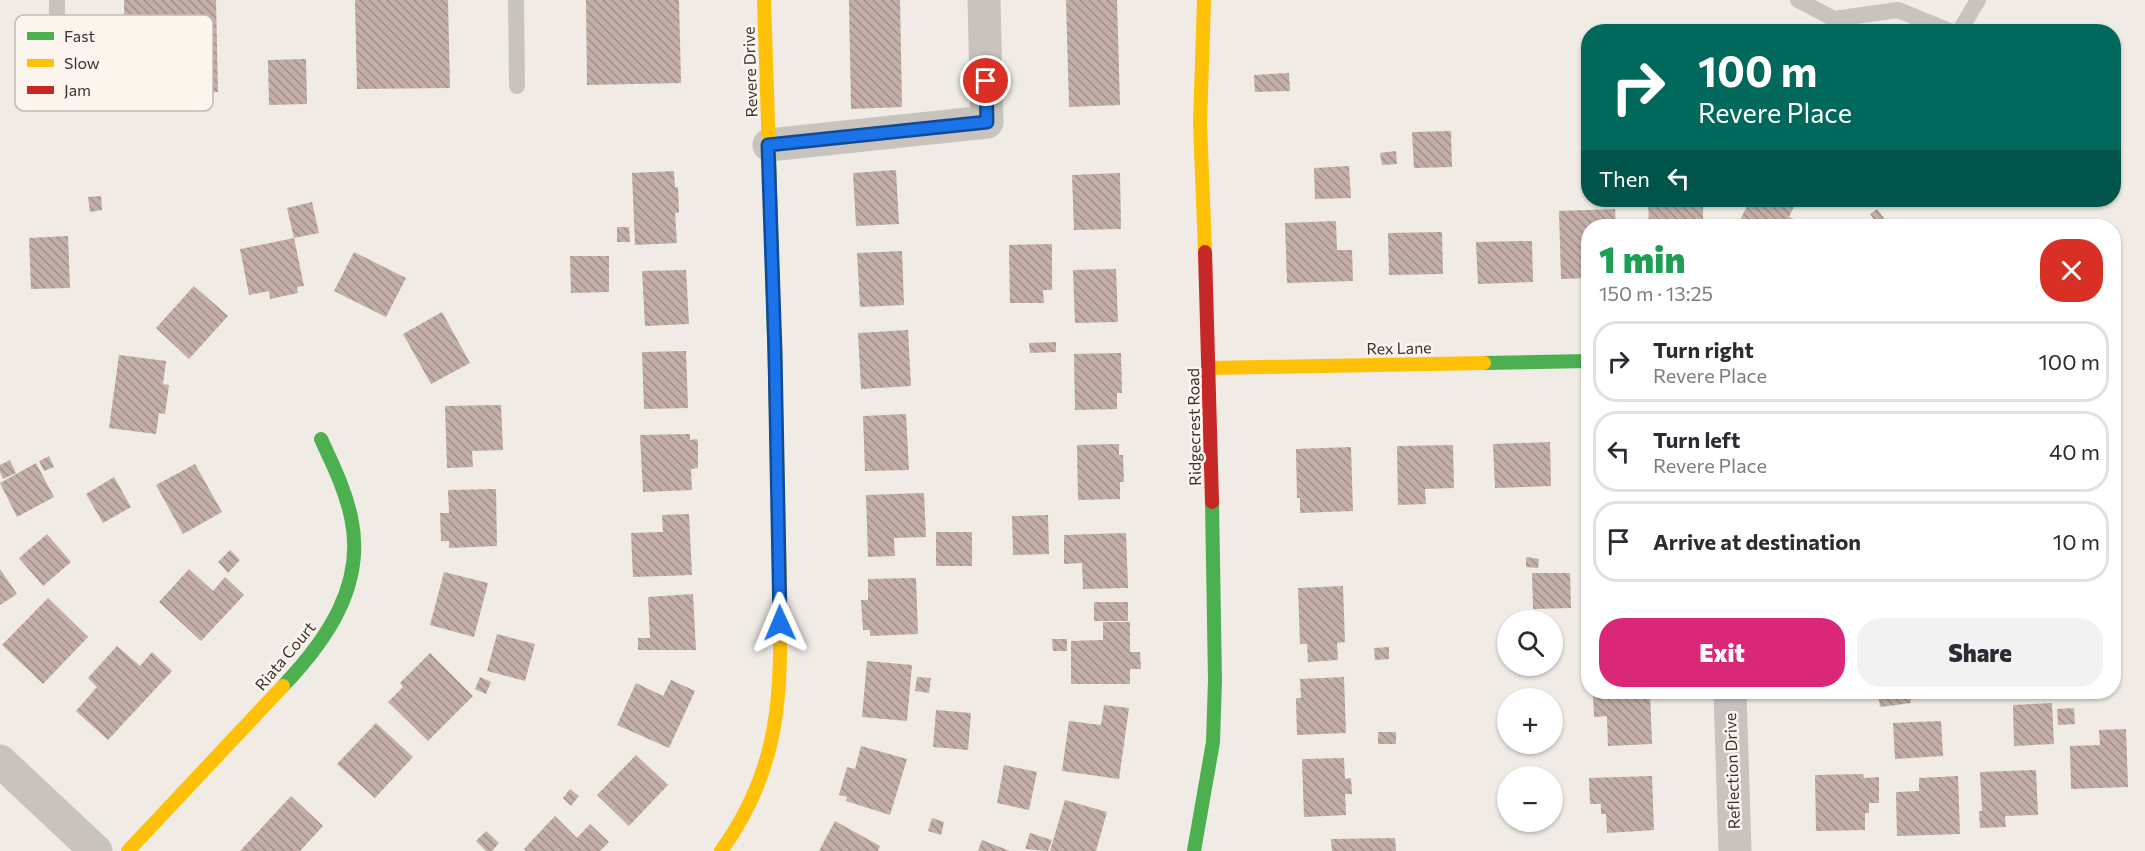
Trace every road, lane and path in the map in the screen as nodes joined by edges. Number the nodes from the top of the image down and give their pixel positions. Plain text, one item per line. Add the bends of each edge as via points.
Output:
1 (516, 0) edge
2 (764, 0) edge
3 (984, 0) edge
4 (1204, 0) edge
5 (1798, 0) edge
6 (1977, 0) edge
7 (1878, 7) edge
8 (1932, 24) edge
9 (1964, 24) edge
10 (518, 86) dead end
11 (768, 145) junction
12 (1581, 361) edge
13 (1209, 368) junction
14 (321, 439) dead end
15 (1730, 699) edge
16 (0, 761) edge
17 (96, 851) edge
18 (128, 851) edge
19 (721, 851) edge
20 (1194, 851) edge
21 (1735, 851) edge

1 - 10 lane
2 - 11 street, Revere Drive
3 - 11 street via 987,122
4 - 13 street, Ridgecrest Road via 1200,124
5 - 7 lane via 1834,19
6 - 9 lane
7 - 8 lane via 1898,10
11 - 19 street, Revere Drive via 781,668 776,719 765,765 744,816
12 - 13 street, Rex Lane
13 - 20 street, Ridgecrest Road via 1215,690 1213,742
14 - 18 street, Riata Court via 345,494 353,529 354,569 347,597 322,642 305,663
15 - 21 street, Reflection Drive
16 - 17 street

